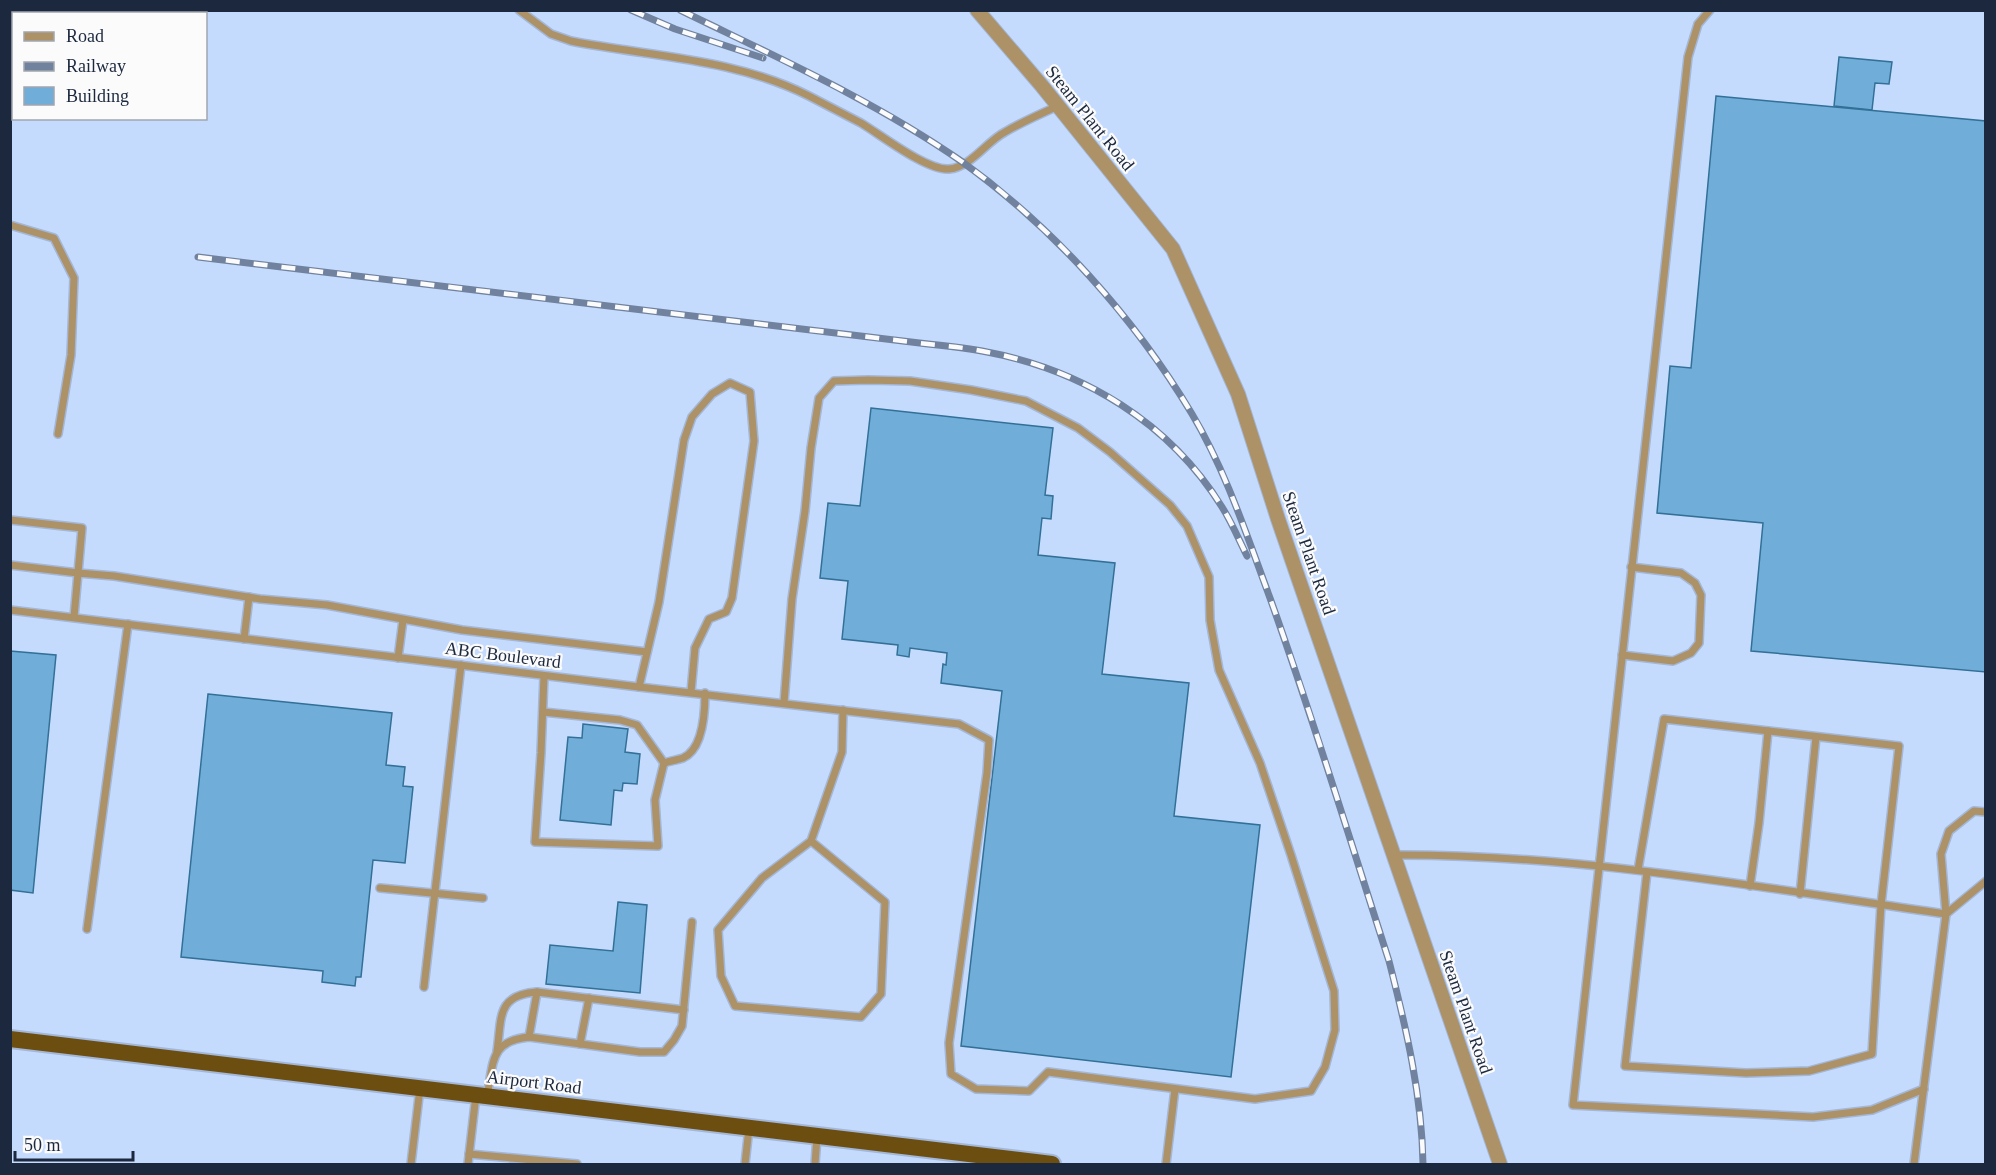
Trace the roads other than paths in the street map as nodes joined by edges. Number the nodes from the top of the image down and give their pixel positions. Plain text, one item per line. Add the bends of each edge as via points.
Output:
1 (519, 10) edge
2 (977, 10) edge
3 (1710, 10) edge
4 (1058, 106) junction
5 (10, 225) edge
6 (58, 434) dead end
7 (10, 520) edge
8 (10, 565) edge
9 (1631, 567) junction
10 (78, 573) junction
11 (249, 597) junction
12 (10, 610) edge
13 (74, 617) junction
14 (403, 620) junction
15 (128, 624) junction
16 (244, 639) junction
17 (647, 652) junction
18 (1622, 656) junction
19 (398, 658) junction
20 (461, 665) junction
21 (544, 676) junction
22 (639, 687) junction
23 (691, 692) junction
24 (705, 693) junction
25 (784, 703) junction
26 (843, 710) junction
27 (543, 712) junction
28 (1768, 731) junction
29 (1816, 737) junction
30 (664, 763) junction
31 (1986, 812) edge
32 (811, 841) junction
33 (1393, 855) junction
34 (1598, 866) junction
35 (1638, 870) junction
36 (1647, 872) junction
37 (1986, 881) edge
38 (1750, 886) junction
39 (380, 888) dead end
40 (435, 894) junction
41 (1800, 894) junction
42 (483, 898) dead end
43 (1881, 905) junction
44 (1946, 914) junction
45 (692, 922) dead end
46 (87, 930) dead end
47 (424, 987) dead end
48 (537, 992) junction
49 (589, 998) junction
50 (684, 1010) junction
51 (529, 1037) junction
52 (10, 1039) edge
53 (580, 1044) junction
54 (497, 1051) junction
55 (420, 1088) junction
56 (1175, 1089) junction
57 (1924, 1089) junction
58 (482, 1096) junction
59 (749, 1128) junction
60 (817, 1136) junction
61 (469, 1154) junction
62 (411, 1164) edge
63 (468, 1164) edge
64 (577, 1164) edge
65 (745, 1164) edge
66 (815, 1164) edge
67 (1052, 1164) edge
68 (1166, 1164) edge
69 (1500, 1164) edge
70 (1914, 1164) edge

1 - 4 lane via 551,34 571,41 719,64 763,76 860,123 937,168 964,164 1003,132
2 - 4 street, Steam Plant Road
3 - 9 lane via 1698,24 1688,57
4 - 33 street, Steam Plant Road via 1173,249 1238,394
5 - 6 lane via 54,238 74,278 71,355
7 - 10 lane via 82,528
8 - 10 lane
9 - 18 lane
9 - 18 lane via 1681,573 1695,583 1701,595 1699,643 1691,653 1673,661
10 - 11 lane
10 - 13 lane
11 - 14 lane via 327,604
11 - 16 lane
12 - 13 lane, ABC Boulevard
13 - 15 lane, ABC Boulevard
14 - 17 lane
14 - 19 lane
15 - 16 lane, ABC Boulevard
15 - 46 lane
16 - 19 lane, ABC Boulevard
17 - 22 lane
17 - 23 lane via 659,602 684,440 692,417 712,394 730,383 750,392 754,441 732,598 726,612 710,619 695,648
18 - 34 lane
19 - 20 lane, ABC Boulevard
20 - 21 lane, ABC Boulevard
20 - 40 lane
21 - 22 lane, ABC Boulevard
21 - 27 lane
22 - 23 lane, ABC Boulevard
23 - 24 lane, ABC Boulevard
24 - 25 lane, ABC Boulevard
24 - 30 lane via 702,729 691,752
25 - 26 lane, ABC Boulevard
25 - 56 lane via 811,448 819,398 834,381 910,381 1026,401 1078,428 1170,505 1187,526 1209,577 1210,620 1219,670 1260,763 1292,855 1334,991 1335,1030 1325,1067 1311,1091 1255,1099
26 - 32 lane via 842,752
26 - 56 lane, ABC Boulevard via 959,724 989,740 948,1043 951,1074 976,1089 1029,1091 1048,1072
27 - 30 lane via 637,725
27 - 30 lane via 535,842 658,846 655,800
28 - 29 lane
28 - 35 lane via 1664,719
28 - 38 lane
29 - 41 lane
29 - 43 lane via 1899,746
31 - 44 lane via 1974,812 1949,831 1941,854
32 - 32 lane via 762,878 718,930 720,976 735,1006 861,1017 881,994 885,902
33 - 34 lane via 1455,855
33 - 69 street, Steam Plant Road
34 - 35 lane
34 - 57 lane via 1573,1105 1813,1117 1872,1110
35 - 36 lane
36 - 38 lane
36 - 43 lane via 1625,1066 1746,1073 1809,1071 1872,1054
37 - 44 lane
38 - 41 lane
39 - 40 lane
40 - 42 lane
40 - 47 lane
41 - 43 lane
43 - 44 lane
44 - 57 lane
45 - 50 lane
48 - 49 lane
48 - 51 lane
48 - 54 lane via 510,999 503,1009
49 - 50 lane
49 - 53 lane
50 - 53 lane via 682,1026 664,1052 639,1053
51 - 53 lane
51 - 54 lane via 515,1038
52 - 55 highway, Airport Road
54 - 58 lane
55 - 58 highway, Airport Road
55 - 62 lane
56 - 68 lane
57 - 70 lane
58 - 59 highway, Airport Road
58 - 61 lane
59 - 60 highway, Airport Road
59 - 65 lane
60 - 66 lane
60 - 67 highway, Airport Road
61 - 63 lane
61 - 64 lane

